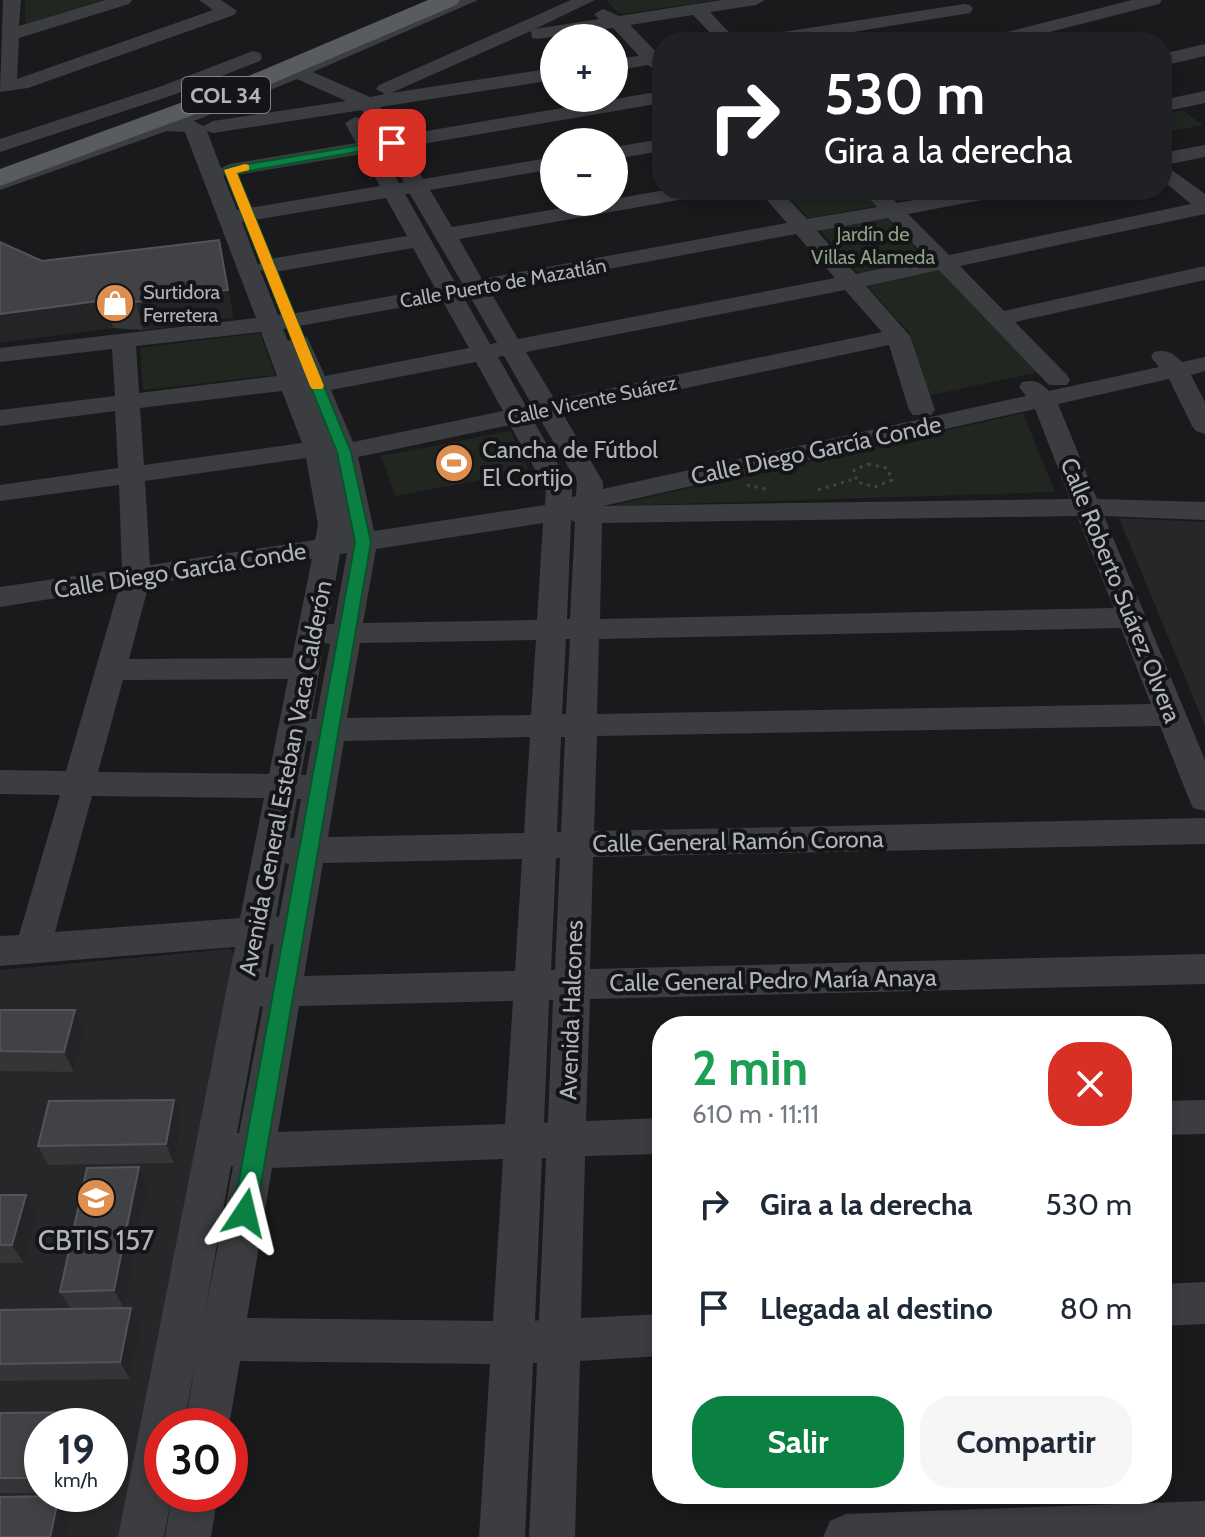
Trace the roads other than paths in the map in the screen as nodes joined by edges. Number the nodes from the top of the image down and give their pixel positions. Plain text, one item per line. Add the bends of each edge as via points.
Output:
1 (12, 0) edge
2 (123, 0) edge
3 (208, 0) edge
4 (427, 0) edge
5 (448, 0) edge
6 (469, 0) edge
7 (588, 0) edge
8 (756, 0) edge
9 (1081, 0) edge
10 (1153, 0) edge
11 (950, 5) edge
12 (697, 9) junction
13 (1093, 16) junction
14 (617, 22) junction
15 (719, 32) edge
16 (809, 32) edge
17 (983, 32) edge
18 (1033, 32) edge
19 (10, 35) junction
20 (498, 40) junction
21 (1205, 50) edge
22 (253, 57) dead end
23 (1172, 58) edge
24 (652, 59) edge
25 (652, 64) edge
26 (628, 65) edge
27 (290, 76) junction
28 (540, 76) edge
29 (3, 86) edge
30 (1205, 97) edge
31 (652, 99) edge
32 (358, 103) junction
33 (1172, 104) edge
34 (210, 119) junction
35 (166, 125) junction
36 (380, 145) junction
37 (0, 146) edge
38 (652, 147) edge
39 (628, 151) edge
40 (1205, 151) edge
41 (1172, 157) edge
42 (540, 165) edge
43 (0, 167) edge
44 (230, 170) junction
45 (0, 181) edge
46 (1172, 181) edge
47 (417, 186) junction
48 (393, 190) junction
49 (1172, 196) edge
50 (652, 199) edge
51 (778, 200) edge
52 (883, 200) edge
53 (951, 200) edge
54 (894, 211) junction
55 (1201, 213) edge
56 (239, 217) junction
57 (802, 228) junction
58 (446, 235) junction
59 (420, 240) junction
60 (944, 263) junction
61 (1205, 273) edge
62 (268, 281) junction
63 (851, 282) junction
64 (477, 288) junction
65 (449, 293) junction
66 (999, 319) junction
67 (280, 322) junction
68 (898, 336) junction
69 (124, 340) junction
70 (511, 347) junction
71 (1205, 347) edge
72 (483, 353) junction
73 (0, 355) edge
74 (1170, 364) junction
75 (1205, 364) edge
76 (304, 383) junction
77 (1044, 388) junction
78 (128, 402) junction
79 (548, 409) junction
80 (922, 410) junction
81 (518, 415) junction
82 (0, 418) edge
83 (1205, 426) edge
84 (330, 450) junction
85 (133, 475) junction
86 (0, 493) edge
87 (577, 500) junction
88 (1087, 507) junction
89 (1205, 511) edge
90 (346, 534) junction
91 (138, 566) junction
92 (0, 578) edge
93 (0, 597) edge
94 (1132, 618) junction
95 (568, 629) junction
96 (347, 634) junction
97 (312, 635) junction
98 (306, 668) junction
99 (112, 670) junction
100 (1171, 715) junction
101 (564, 725) junction
102 (330, 729) junction
103 (294, 730) junction
104 (0, 782) edge
105 (77, 794) junction
106 (282, 796) junction
107 (318, 796) junction
108 (1205, 799) edge
109 (0, 803) edge
110 (1205, 831) edge
111 (540, 845) junction
112 (577, 845) junction
113 (309, 850) junction
114 (271, 851) junction
115 (295, 929) junction
116 (256, 931) junction
117 (17, 950) edge
118 (1205, 969) edge
119 (572, 985) junction
120 (532, 986) junction
121 (284, 992) junction
122 (244, 993) junction
123 (1205, 1117) edge
124 (1172, 1118) edge
125 (652, 1136) edge
126 (566, 1139) junction
127 (523, 1141) junction
128 (256, 1150) junction
129 (214, 1152) junction
130 (1205, 1303) edge
131 (1172, 1305) edge
132 (652, 1336) edge
133 (179, 1338) junction
134 (223, 1339) junction
135 (559, 1341) junction
136 (513, 1343) junction
137 (165, 1408) edge
138 (210, 1408) edge
139 (146, 1512) edge
140 (192, 1512) edge
141 (1205, 1524) edge
142 (141, 1537) edge
143 (188, 1537) edge
144 (502, 1537) edge
145 (552, 1537) edge
146 (846, 1537) edge

1 - 19 street
2 - 19 street
3 - 29 street via 228,11
4 - 43 main road, COL 34 via 216,90
5 - 45 main road, COL 34 via 222,96
6 - 27 street
7 - 14 street
7 - 20 street
8 - 12 street
9 - 13 street
10 - 13 street
11 - 16 street
11 - 17 street
12 - 14 street
12 - 15 street
13 - 18 street
14 - 20 street
14 - 24 street
19 - 29 street
20 - 32 street
21 - 23 street
22 - 37 street
25 - 26 street
27 - 32 street
27 - 34 street
28 - 32 street
30 - 33 street
31 - 36 street
32 - 34 street
32 - 36 street
34 - 35 street
34 - 44 street, Avenida General Esteban Vaca Calderón
35 - 45 street
35 - 56 street, Avenida General Esteban Vaca Calderón via 196,130
36 - 44 street
36 - 47 street
36 - 48 street
38 - 39 street
40 - 41 street
42 - 47 street
44 - 56 street, Avenida General Esteban Vaca Calderón
46 - 55 street
47 - 48 street
47 - 58 street
48 - 56 street
48 - 59 street
49 - 55 street
50 - 58 street
51 - 57 street
52 - 54 street
53 - 54 street, Calle Puerto de Mazatlán
54 - 57 street, Calle Puerto de Mazatlán
54 - 60 street
55 - 60 street
56 - 62 street, Avenida General Esteban Vaca Calderón
57 - 63 street
57 - 64 street, Calle Puerto de Mazatlán
58 - 64 street
59 - 62 street
59 - 65 street
60 - 63 street
60 - 66 street
61 - 66 street
62 - 67 street, Avenida General Esteban Vaca Calderón
63 - 68 street
63 - 70 street
64 - 65 street, Calle Puerto de Mazatlán
64 - 70 street
65 - 67 street, Calle Puerto de Mazatlán
65 - 72 street
66 - 77 street
67 - 69 street, Calle Puerto de Mazatlán
67 - 76 street, Avenida General Esteban Vaca Calderón
68 - 79 street, Calle Vicente Suárez
68 - 80 street
69 - 73 street, Calle Puerto de Mazatlán
69 - 78 street
70 - 72 street
70 - 79 street
71 - 74 street, Calle Diego García Conde
72 - 76 street
72 - 81 street
74 - 75 street, Calle Diego García Conde
74 - 77 street, Calle Diego García Conde
74 - 83 street
76 - 78 street
76 - 84 street, Avenida General Esteban Vaca Calderón
77 - 80 street, Calle Diego García Conde
77 - 87 street, Calle Diego García Conde
77 - 88 street, Calle Roberto Suárez Olvera
78 - 82 street
78 - 85 street
79 - 81 street, Calle Vicente Suárez
79 - 87 street
80 - 87 street, Calle Diego García Conde
81 - 84 street, Calle Vicente Suárez
81 - 87 street
84 - 85 street, Calle Vicente Suárez
84 - 90 street, Avenida General Esteban Vaca Calderón
85 - 86 street, Calle Vicente Suárez
85 - 91 street
87 - 88 street
87 - 90 street, Calle Diego García Conde
87 - 95 street, Avenida Halcones
88 - 89 street
88 - 94 street, Calle Roberto Suárez Olvera
90 - 91 street, Calle Diego García Conde
90 - 96 street, Avenida General Esteban Vaca Calderón
90 - 97 street, Avenida General Esteban Vaca Calderón
91 - 92 street, Calle Diego García Conde
91 - 93 street, Calle Diego García Conde
91 - 99 street
94 - 95 street
94 - 100 street, Calle Roberto Suárez Olvera
95 - 96 street
95 - 101 street, Avenida Halcones
96 - 97 street
96 - 102 street, Avenida General Esteban Vaca Calderón
97 - 98 street, Avenida General Esteban Vaca Calderón
98 - 99 street
98 - 103 street, Avenida General Esteban Vaca Calderón
99 - 105 street
100 - 101 street
100 - 108 street, Calle Roberto Suárez Olvera
101 - 102 street
101 - 111 street, Avenida Halcones
101 - 112 street, Avenida Halcones
102 - 103 street
102 - 107 street, Avenida General Esteban Vaca Calderón
103 - 106 street, Avenida General Esteban Vaca Calderón
104 - 105 street
105 - 106 street
105 - 109 street
105 - 117 street
106 - 107 street
106 - 114 street, Avenida General Esteban Vaca Calderón
107 - 113 street, Avenida General Esteban Vaca Calderón
110 - 112 street, Calle General Ramón Corona
111 - 112 street, Calle General Ramón Corona
111 - 113 street, Calle General Ramón Corona
111 - 120 street, Avenida Halcones
112 - 119 street, Avenida Halcones
113 - 114 street, Calle General Ramón Corona
113 - 115 street, Avenida General Esteban Vaca Calderón
114 - 116 street, Avenida General Esteban Vaca Calderón
115 - 116 street
115 - 121 street, Avenida General Esteban Vaca Calderón
116 - 117 street
116 - 122 street, Avenida General Esteban Vaca Calderón
118 - 119 street, Calle General Pedro María Anaya
119 - 120 street, Calle General Pedro María Anaya
119 - 126 street, Avenida Halcones
120 - 121 street, Calle General Pedro María Anaya
120 - 127 street, Avenida Halcones
121 - 122 street, Calle General Pedro María Anaya
121 - 128 street, Avenida General Esteban Vaca Calderón
122 - 129 street, Avenida General Esteban Vaca Calderón
123 - 124 street
125 - 126 street
126 - 127 street
126 - 135 street, Avenida Halcones
127 - 128 street
127 - 136 street, Avenida Halcones
128 - 129 street
128 - 134 street, Avenida General Esteban Vaca Calderón
129 - 133 street, Avenida General Esteban Vaca Calderón
130 - 131 street
132 - 135 street
133 - 134 street
133 - 137 street, Avenida General Esteban Vaca Calderón
134 - 136 street
134 - 138 street, Avenida General Esteban Vaca Calderón
135 - 136 street
135 - 145 street, Avenida Halcones
136 - 144 street, Avenida Halcones
139 - 142 street, Avenida General Esteban Vaca Calderón
140 - 143 street
141 - 146 street

